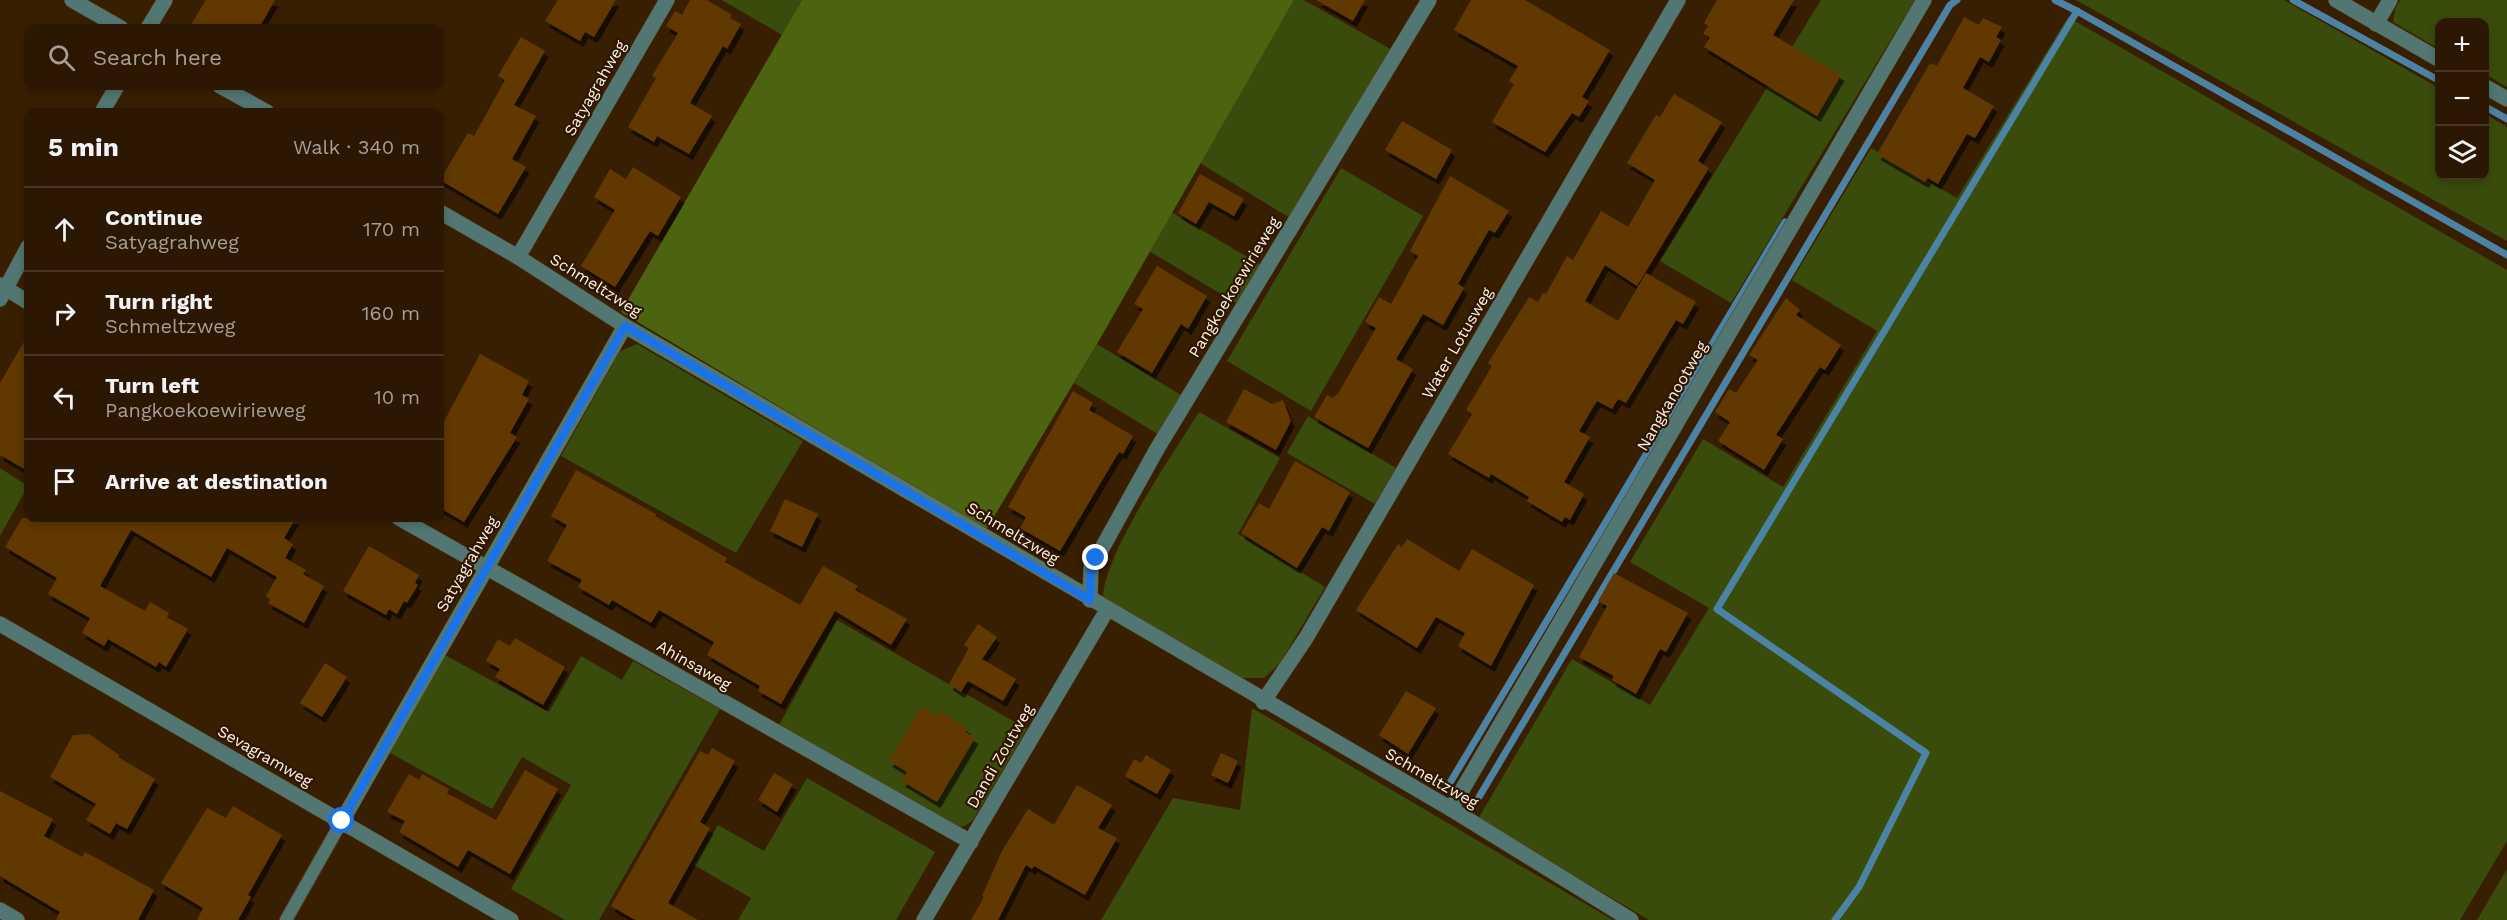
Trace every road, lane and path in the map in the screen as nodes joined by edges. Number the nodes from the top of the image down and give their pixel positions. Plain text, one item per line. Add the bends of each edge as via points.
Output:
1 (72, 0) edge
2 (165, 0) edge
3 (667, 0) edge
4 (1429, 0) edge
5 (1677, 0) edge
6 (1924, 0) edge
7 (2336, 0) edge
8 (2390, 0) edge
9 (114, 24) edge
10 (150, 24) edge
11 (2376, 24) junction
12 (2435, 58) edge
13 (2489, 89) edge
14 (115, 90) edge
15 (227, 90) edge
16 (2507, 99) edge
17 (104, 108) edge
18 (260, 108) edge
19 (444, 214) edge
20 (24, 255) edge
21 (518, 257) junction
22 (2, 291) edge
23 (24, 300) edge
24 (625, 326) junction
25 (406, 522) edge
26 (485, 567) junction
27 (1090, 600) junction
28 (1107, 610) junction
29 (0, 624) edge
30 (1263, 702) junction
31 (1451, 809) junction
32 (342, 821) junction
33 (971, 842) junction
34 (0, 910) edge
35 (17, 920) edge
36 (286, 920) edge
37 (511, 920) edge
38 (924, 920) edge
39 (1631, 920) edge

1 - 9 street
2 - 10 street
3 - 21 street, Satyagrahweg
4 - 27 street, Pangkoekoewirieweg via 1157,449 1091,568
5 - 30 street, Water Lotusweg via 1306,638
6 - 31 street, Nangkanootweg
7 - 11 street
8 - 11 street
11 - 12 street
13 - 16 street
14 - 17 street
15 - 18 street
19 - 21 street, Schmeltzweg
20 - 22 street
21 - 24 street, Schmeltzweg
22 - 23 street
24 - 26 street, Satyagrahweg
24 - 27 street, Schmeltzweg
25 - 26 street, Ahinsaweg
26 - 32 street, Satyagrahweg
26 - 33 street, Ahinsaweg
27 - 28 street, Schmeltzweg
28 - 30 street, Schmeltzweg
28 - 33 street, Dandi Zoutweg
29 - 32 street, Sevagramweg
30 - 31 street, Schmeltzweg
31 - 39 street, Schmeltzweg
32 - 36 lane
32 - 37 street, Sevagramweg
33 - 38 street, Dandi Zoutweg
34 - 35 street

